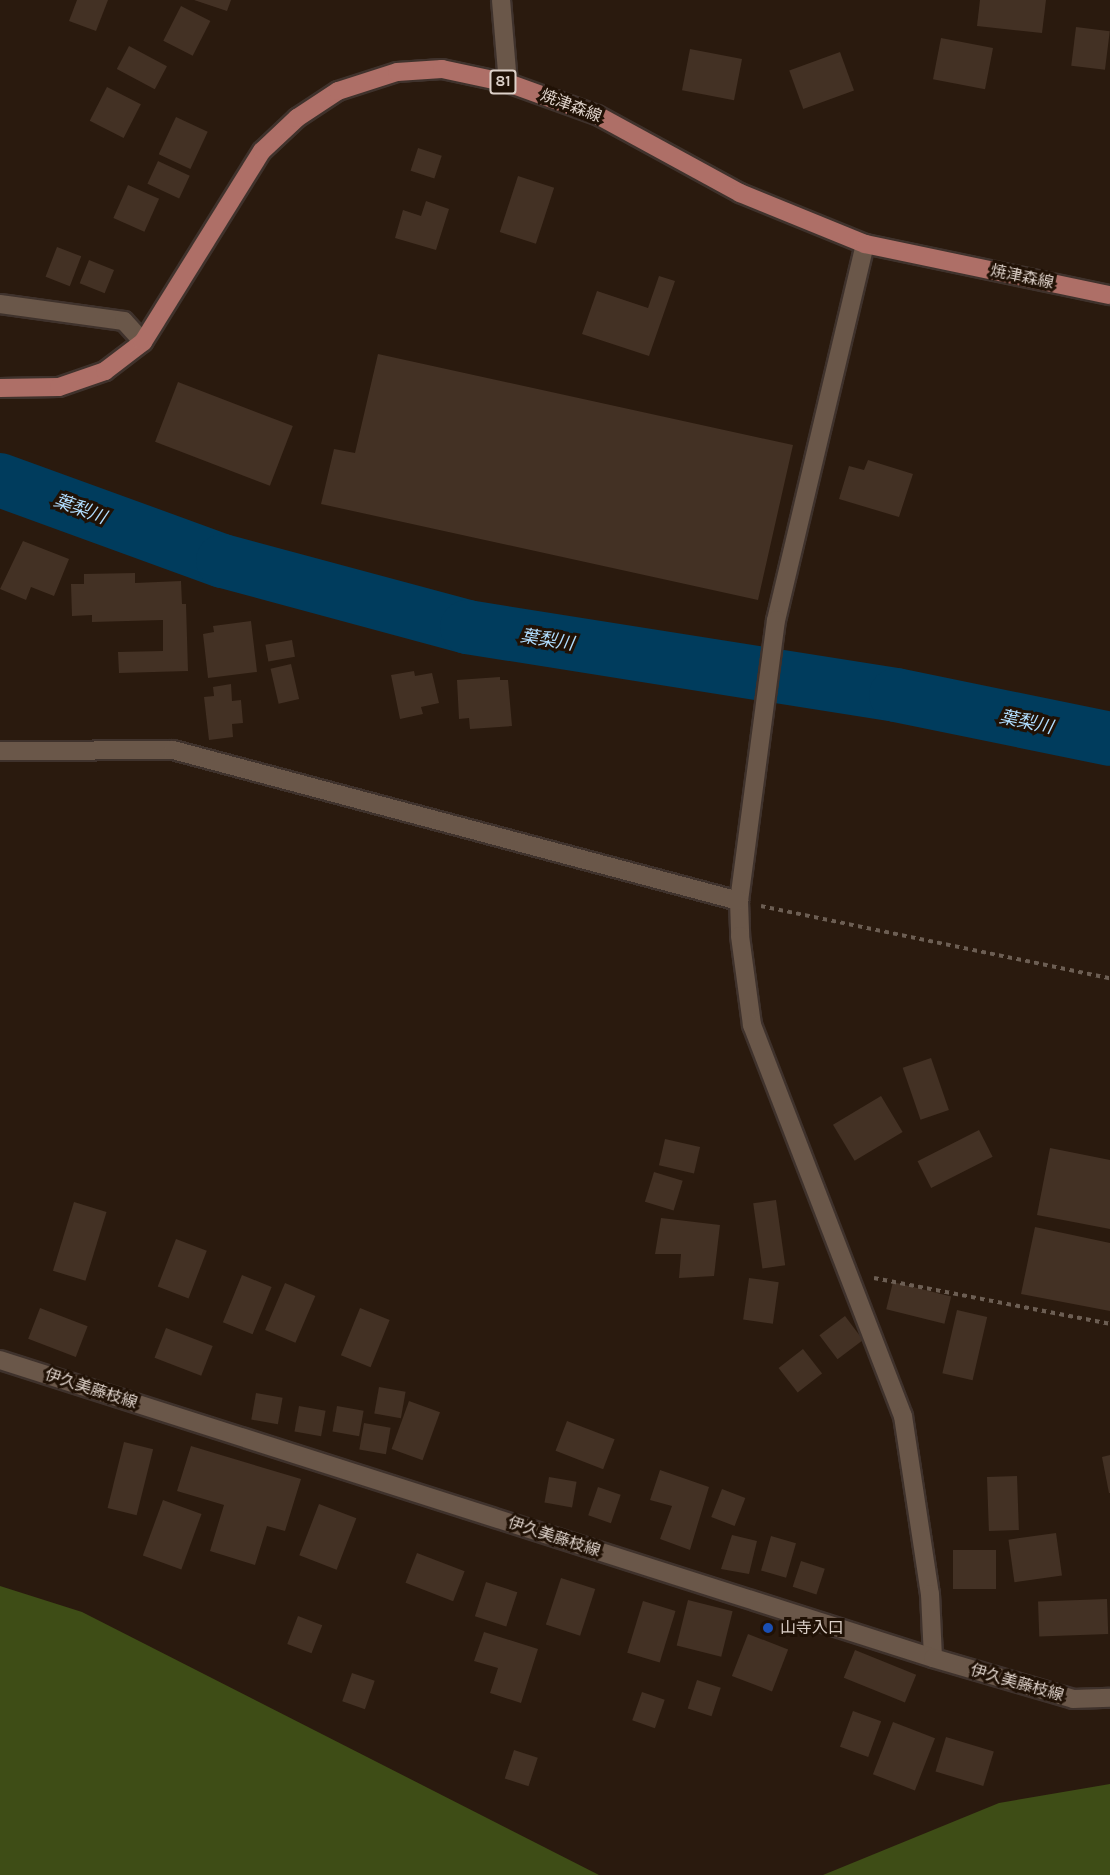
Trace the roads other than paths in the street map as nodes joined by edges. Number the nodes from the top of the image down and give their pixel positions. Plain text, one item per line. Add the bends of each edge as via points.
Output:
1 (501, 0) edge
2 (508, 83) junction
3 (865, 244) junction
4 (1110, 295) edge
5 (0, 304) edge
6 (143, 342) junction
7 (0, 388) edge
8 (0, 751) edge
9 (739, 901) junction
10 (0, 1360) edge
11 (933, 1658) junction
12 (1110, 1698) edge

1 - 2 street
2 - 3 main road, 焼津森線 / 81 via 597,115 740,193
2 - 6 main road, 焼津森線 / 81 via 442,69 398,72 338,91 297,118 262,151
3 - 4 main road, 焼津森線 / 81
3 - 9 street via 776,620
5 - 6 street via 124,321
6 - 7 main road, 焼津森線 / 81 via 105,371 60,387
8 - 9 street via 173,750
9 - 11 street via 743,978 752,1025 903,1416 930,1594
10 - 11 street, 伊久美藤枝線
11 - 12 street, 伊久美藤枝線 via 1073,1699

